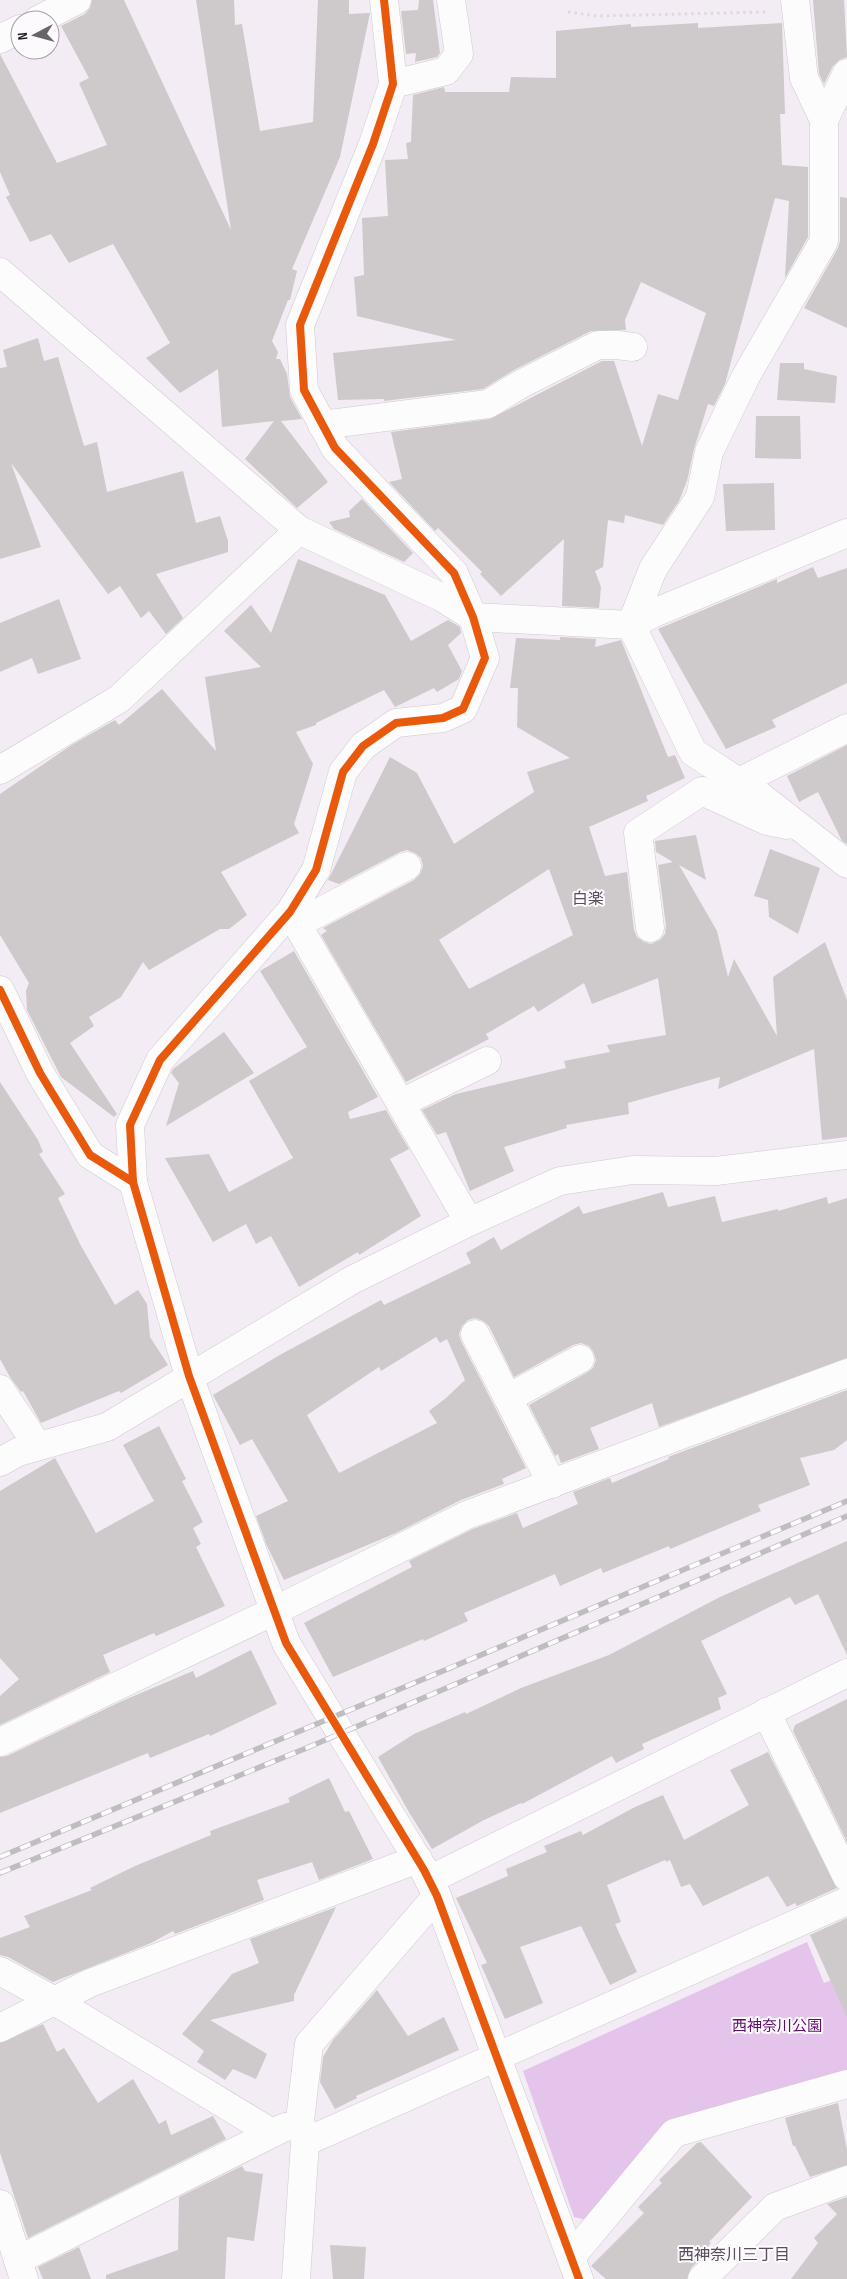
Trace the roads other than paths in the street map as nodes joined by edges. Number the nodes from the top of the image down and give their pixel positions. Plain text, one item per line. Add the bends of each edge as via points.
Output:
1 (77, 0) edge
2 (384, 0) edge
3 (451, 0) edge
4 (795, 6) edge
5 (58, 10) edge
6 (847, 74) edge
7 (393, 84) junction
8 (824, 120) junction
9 (5, 282) edge
10 (633, 347) dead end
11 (322, 425) junction
12 (299, 530) junction
13 (847, 533) edge
14 (473, 617) junction
15 (631, 625) junction
16 (847, 728) edge
17 (0, 770) edge
18 (739, 782) junction
19 (800, 827) junction
20 (847, 864) edge
21 (407, 866) dead end
22 (294, 918) junction
23 (650, 928) dead end
24 (0, 990) edge
25 (486, 1061) dead end
26 (401, 1102) junction
27 (847, 1155) edge
28 (133, 1182) junction
29 (469, 1222) junction
30 (475, 1334) dead end
31 (580, 1359) dead end
32 (847, 1373) edge
33 (189, 1376) junction
34 (0, 1389) edge
35 (508, 1398) junction
36 (38, 1446) junction
37 (0, 1462) edge
38 (552, 1484) junction
39 (274, 1611) junction
40 (847, 1673) edge
41 (766, 1712) junction
42 (0, 1742) edge
43 (847, 1877) edge
44 (428, 1878) junction
45 (847, 1901) edge
46 (0, 1971) edge
47 (52, 2000) junction
48 (0, 2028) edge
49 (497, 2057) junction
50 (847, 2084) edge
51 (302, 2131) junction
52 (272, 2133) junction
53 (847, 2180) edge
54 (0, 2204) edge
55 (576, 2268) edge
56 (16, 2271) edge
57 (296, 2279) edge
58 (702, 2279) edge

1 - 5 street
2 - 7 street
3 - 7 street via 459,54 446,71
4 - 8 street via 804,78
6 - 8 street
7 - 11 street via 373,144 300,325 304,390
8 - 15 street via 824,242 746,376 710,452 700,498 653,569
9 - 12 street
10 - 11 street via 598,346 488,404
11 - 14 street via 335,448 454,573
12 - 14 street via 440,597
12 - 17 street via 119,699
13 - 15 street
14 - 15 street
14 - 22 street via 485,658 463,709 443,718 396,723 363,746 344,772 316,870
15 - 18 street via 693,752
16 - 18 street
18 - 19 street
19 - 20 street
19 - 23 street via 767,821 702,791 638,833
21 - 22 street
22 - 26 street
22 - 28 street via 160,1060 130,1124
24 - 28 street via 40,1073 90,1154
25 - 26 street
26 - 29 street
27 - 29 street via 716,1171 633,1170 560,1181
28 - 33 street
29 - 33 street via 352,1280
30 - 35 street
31 - 35 street
32 - 38 street
33 - 36 street via 107,1427
33 - 39 street
34 - 36 street
35 - 38 street
36 - 37 street
38 - 39 street via 467,1515
39 - 42 street
39 - 44 street via 286,1642
40 - 41 street
41 - 43 street
41 - 44 street
44 - 47 street via 90,1983
44 - 49 street
44 - 51 street via 309,2044
45 - 49 street
46 - 47 street
47 - 48 street
47 - 52 street
49 - 51 street
49 - 55 street
50 - 55 street via 674,2133
51 - 52 street
51 - 57 street
52 - 56 street
53 - 58 street via 776,2206
54 - 56 street

